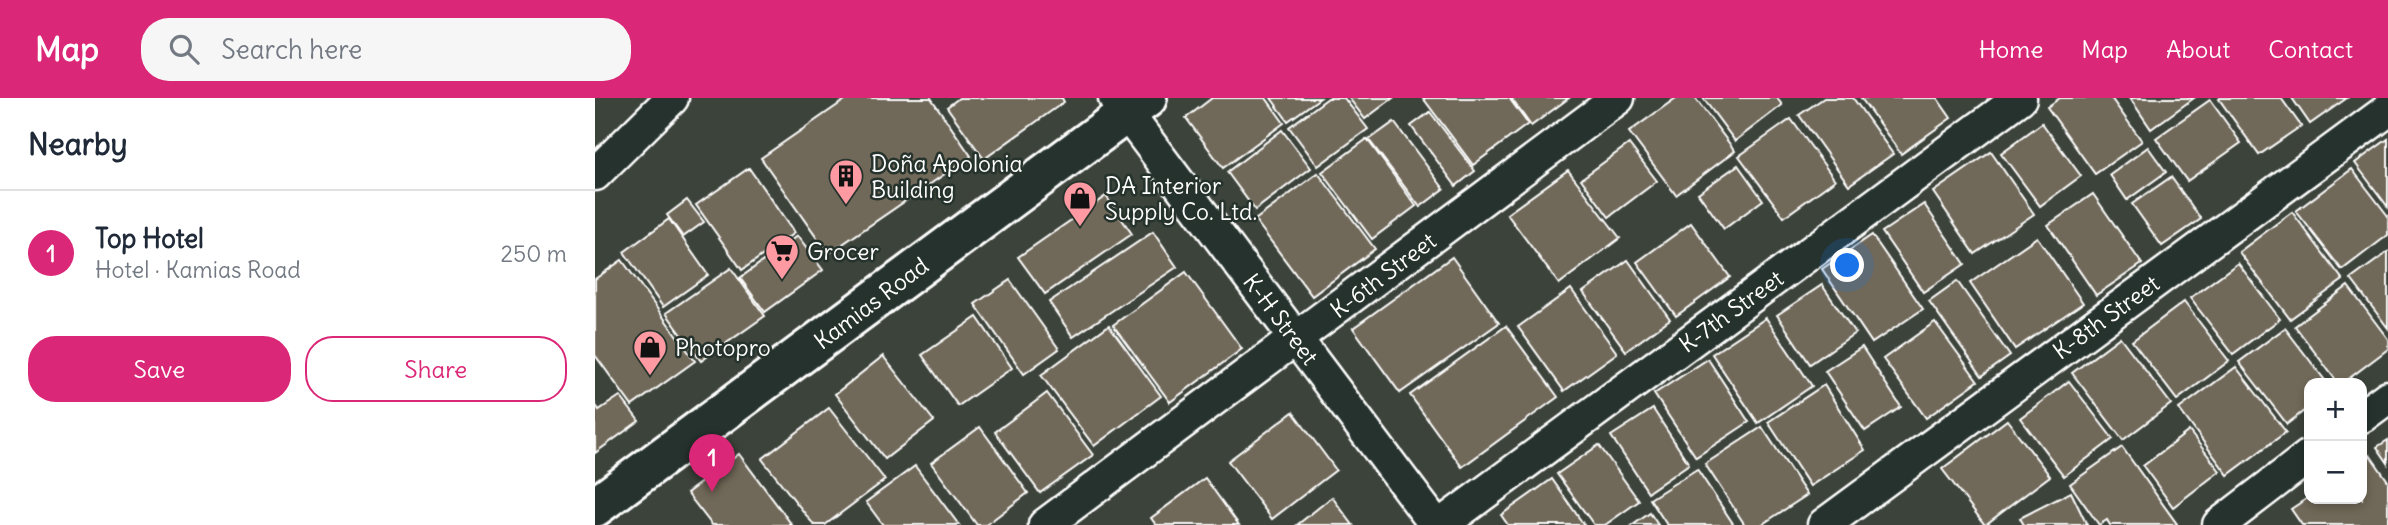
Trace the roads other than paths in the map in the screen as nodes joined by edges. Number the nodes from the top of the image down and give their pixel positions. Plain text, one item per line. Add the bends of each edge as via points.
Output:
1 (672, 98) edge
2 (1618, 98) edge
3 (2020, 98) edge
4 (1130, 103) edge
5 (2388, 110) edge
6 (595, 174) edge
7 (1297, 339) junction
8 (2388, 397) edge
9 (2367, 412) edge
10 (2304, 460) edge
11 (595, 507) edge
12 (1045, 525) edge
13 (1439, 525) edge
14 (1824, 525) edge
15 (2219, 525) edge

1 - 6 street
2 - 7 street, K-6th Street
3 - 13 street, K-7th Street
4 - 7 street, K-H Street
4 - 11 main road, Kamias Road
5 - 14 street, K-8th Street
7 - 12 street, K-6th Street
7 - 13 street, K-H Street
8 - 9 street
10 - 15 street

